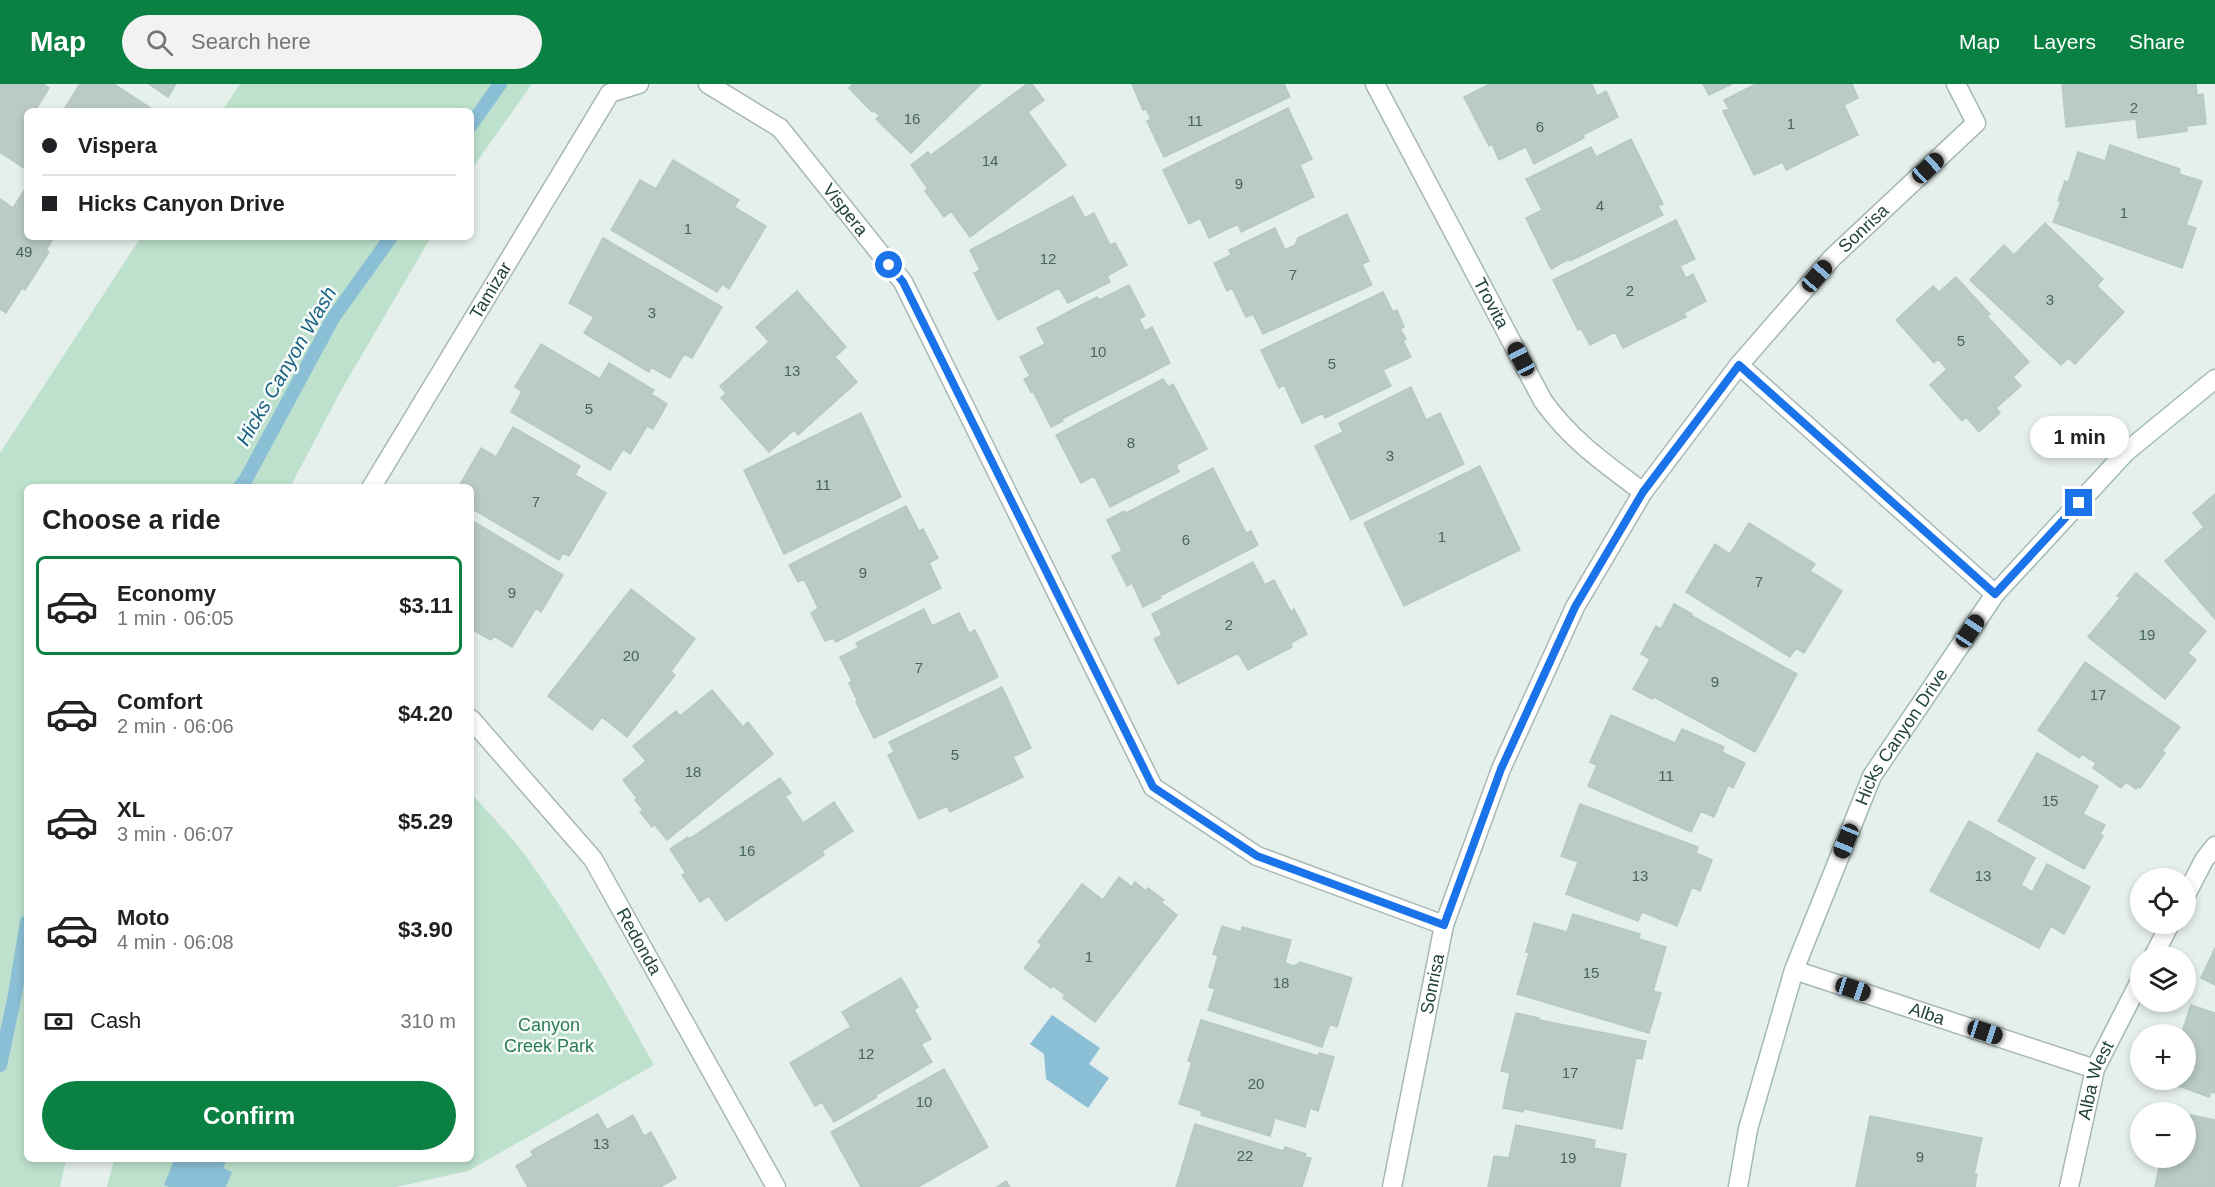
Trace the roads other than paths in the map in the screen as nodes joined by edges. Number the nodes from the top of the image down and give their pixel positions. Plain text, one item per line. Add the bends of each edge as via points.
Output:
1 (639, 84) edge
2 (708, 84) edge
3 (1374, 84) edge
4 (1956, 84) edge
5 (1739, 365) junction
6 (2215, 379) edge
7 (373, 484) edge
8 (1643, 492) junction
9 (1995, 594) junction
10 (474, 722) edge
11 (2215, 846) edge
12 (2196, 876) edge
13 (1444, 925) junction
14 (1794, 970) junction
15 (2130, 1000) edge
16 (2094, 1069) junction
17 (776, 1187) edge
18 (1392, 1187) edge
19 (1738, 1187) edge
20 (2069, 1187) edge

1 - 7 street, Tamizar via 610,93
2 - 13 street, Vispera via 780,128 903,282 1153,787 1257,856
3 - 8 street, Trovita via 1543,401 1560,424 1594,456
4 - 5 street, Sonrisa via 1976,123 1832,258
5 - 8 street, Sonrisa
5 - 9 street
6 - 9 street, Hicks Canyon Drive via 2126,452
8 - 13 street, Sonrisa via 1575,607 1501,769
9 - 14 street, Hicks Canyon Drive via 1872,776
10 - 17 street, Redonda via 593,859
11 - 12 street
13 - 18 street, Sonrisa
14 - 16 street, Alba
14 - 19 street, Hicks Canyon Drive via 1748,1129
15 - 16 street, Alba West
16 - 20 street, Alba West

